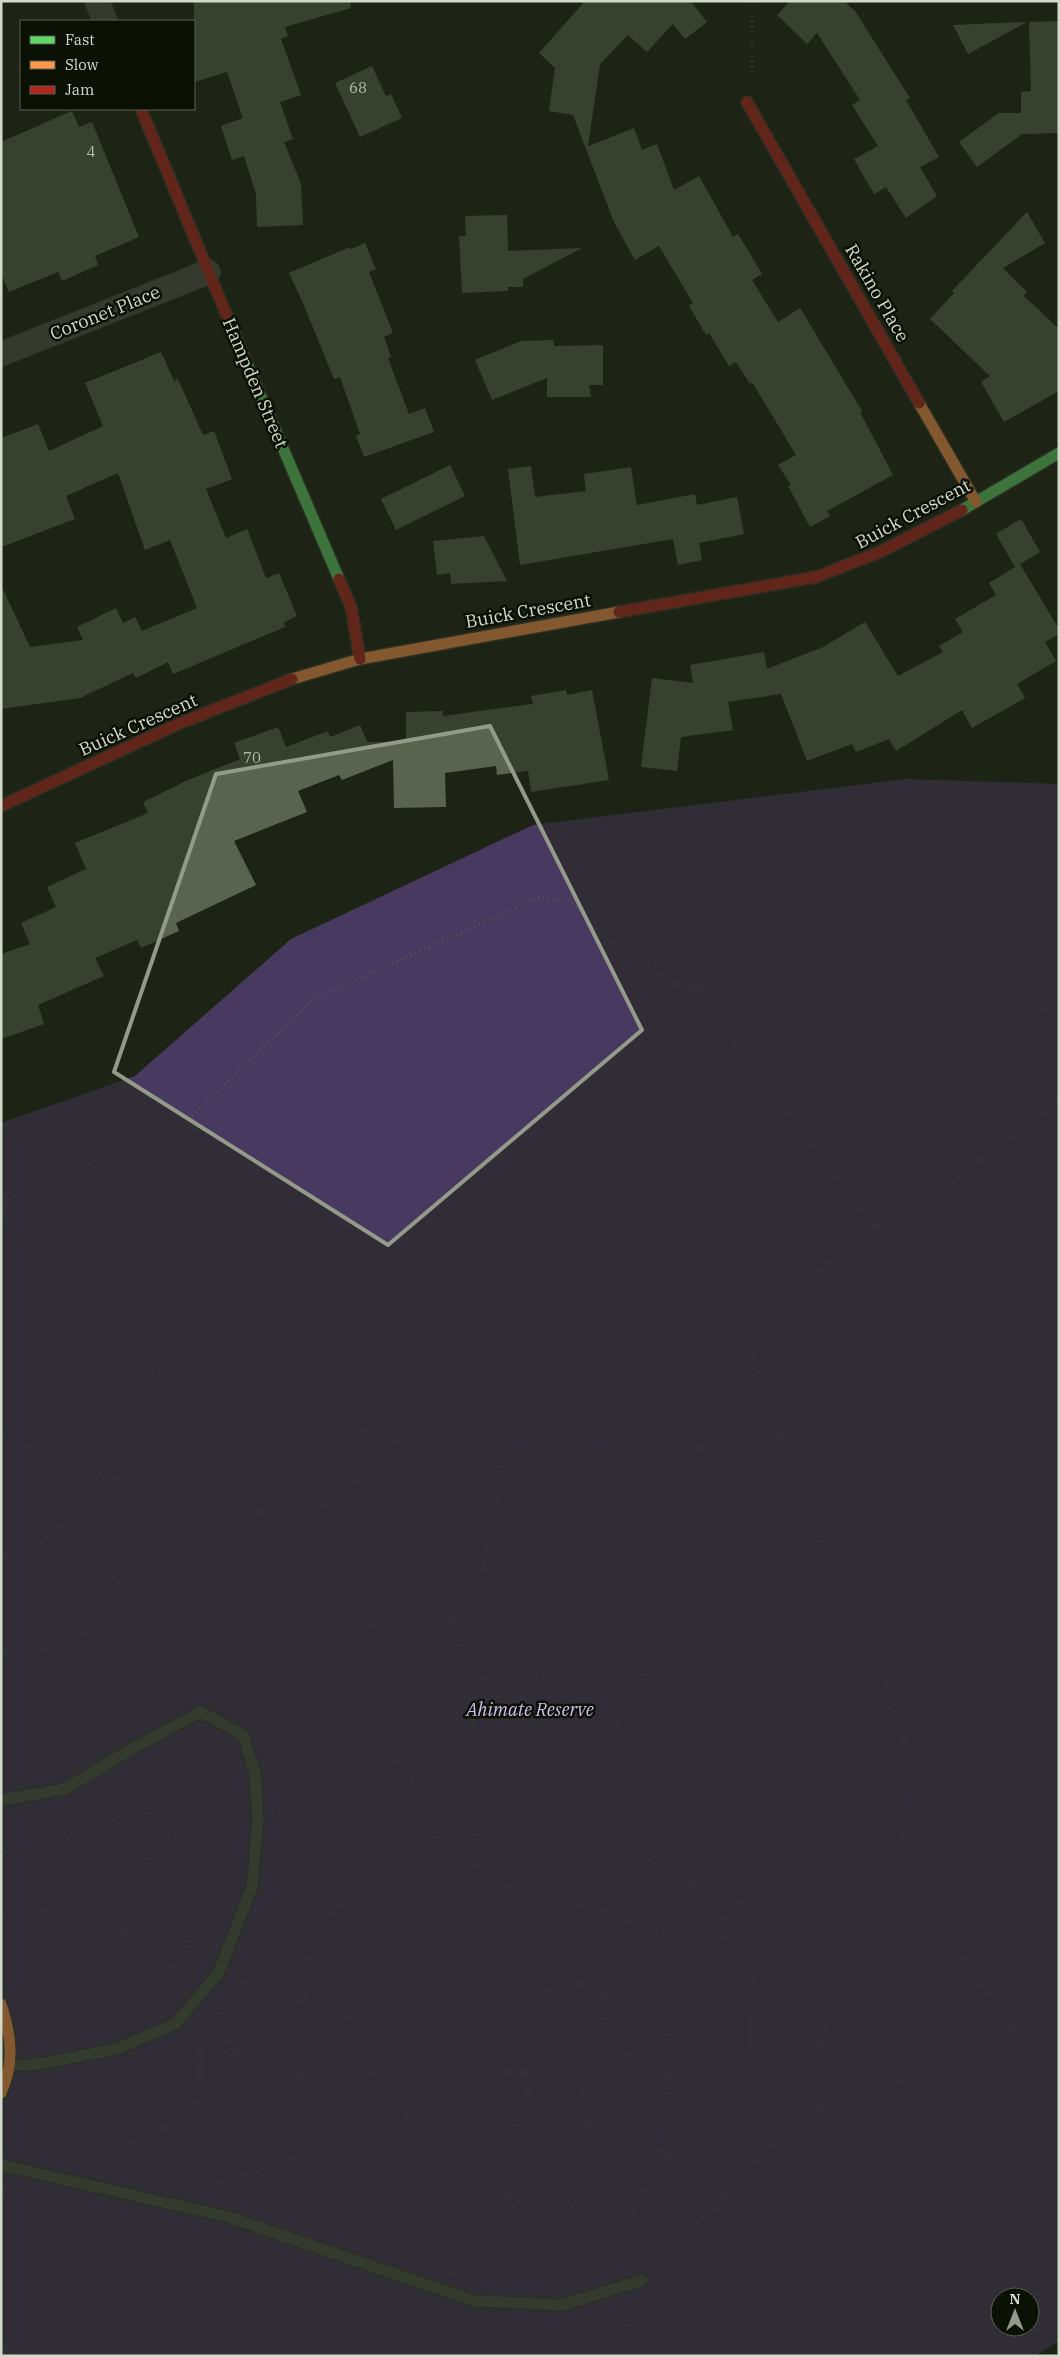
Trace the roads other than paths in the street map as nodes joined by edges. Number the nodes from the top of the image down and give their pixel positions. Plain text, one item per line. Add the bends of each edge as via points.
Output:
1 (97, 1) edge
2 (105, 20) edge
3 (747, 102) road end
4 (141, 110) edge
5 (208, 272) junction
6 (1, 354) edge
7 (1059, 453) edge
8 (976, 502) junction
9 (360, 659) junction
10 (1, 806) edge
11 (1, 1800) edge
12 (1, 2004) edge
13 (11, 2066) junction
14 (1, 2093) edge
15 (1, 2164) edge
16 (642, 2280) road end

1 - 2 street
3 - 8 street, Rakino Place
4 - 5 street, Hampden Street
5 - 6 street, Coronet Place
5 - 9 street, Hampden Street via 351,606
7 - 8 street, Buick Crescent
8 - 9 street, Buick Crescent via 886,551 816,577
9 - 10 street, Buick Crescent via 312,671 199,716
11 - 13 lane via 65,1789 201,1712 243,1735 255,1778 258,1820 252,1887 218,1974 175,2024 116,2049 39,2064
12 - 13 street via 8,2025
13 - 14 street
15 - 16 lane via 228,2217 475,2301 563,2306

